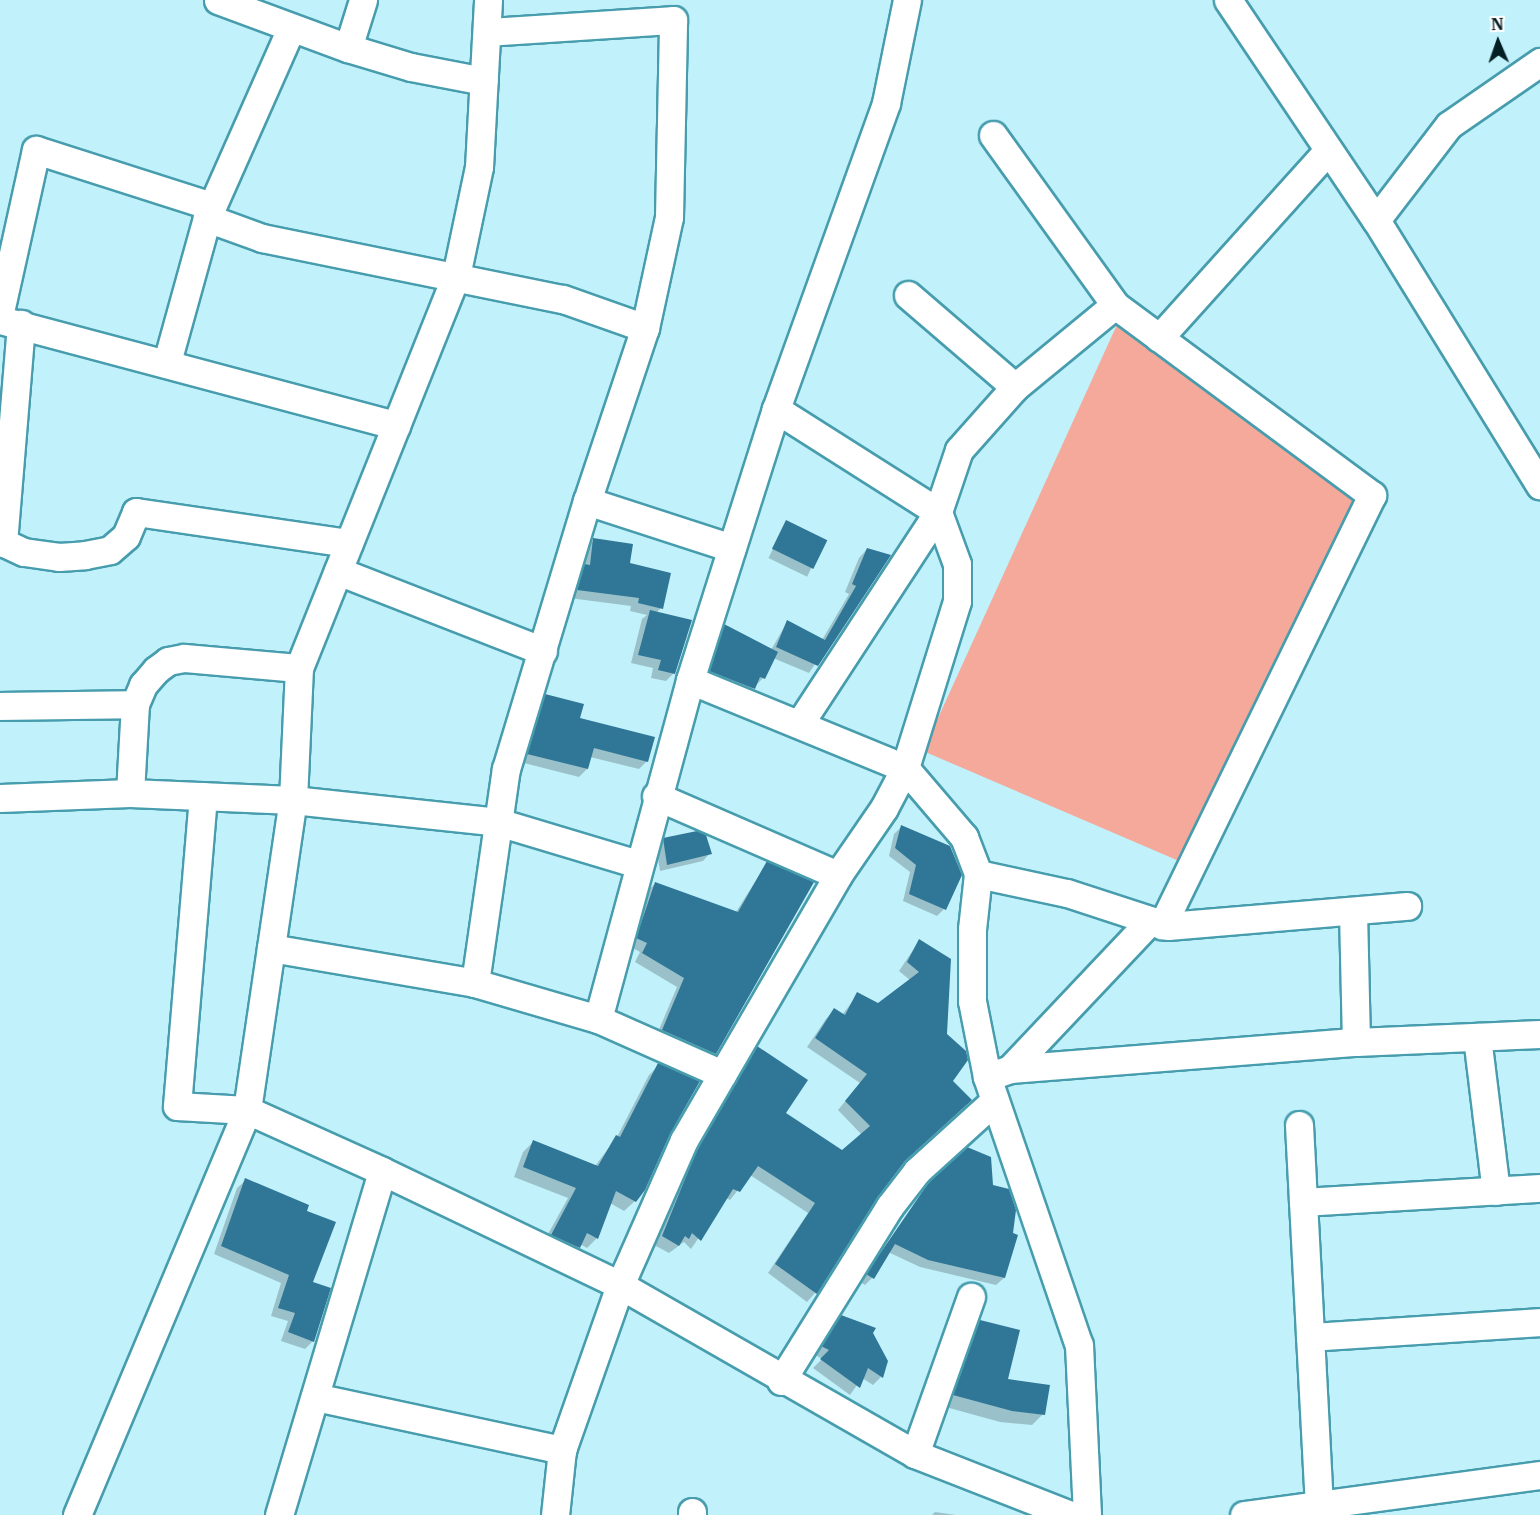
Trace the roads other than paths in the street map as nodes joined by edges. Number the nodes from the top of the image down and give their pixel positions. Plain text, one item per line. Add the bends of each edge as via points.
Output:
1 (218, 0) edge
2 (363, 0) edge
3 (489, 0) edge
4 (907, 0) edge
5 (1227, 0) edge
6 (291, 28) junction
7 (487, 32) junction
8 (348, 48) junction
9 (1540, 62) edge
10 (484, 81) junction
11 (993, 135) dead end
12 (1328, 150) junction
13 (210, 212) junction
14 (1376, 220) junction
15 (456, 276) junction
16 (908, 295) dead end
17 (1115, 305) junction
18 (7, 319) edge
19 (645, 328) junction
20 (1159, 338) junction
21 (167, 362) junction
22 (1015, 387) junction
23 (776, 409) junction
24 (396, 425) junction
25 (1540, 486) edge
26 (587, 501) junction
27 (938, 512) junction
28 (1, 542) edge
29 (349, 543) junction
30 (732, 548) junction
31 (338, 571) junction
32 (543, 651) junction
33 (299, 668) junction
34 (690, 680) junction
35 (135, 704) junction
36 (0, 706) edge
37 (800, 723) junction
38 (905, 768) junction
39 (130, 793) junction
40 (203, 796) junction
41 (656, 796) junction
42 (0, 798) edge
43 (293, 800) junction
44 (498, 822) junction
45 (638, 864) junction
46 (978, 874) junction
47 (838, 875) junction
48 (1407, 906) dead end
49 (1353, 910) junction
50 (1155, 923) junction
51 (271, 948) junction
52 (476, 982) junction
53 (598, 1019) junction
54 (1540, 1034) edge
55 (1477, 1037) junction
56 (1356, 1042) junction
57 (723, 1074) junction
58 (997, 1083) junction
59 (247, 1110) junction
60 (1299, 1125) dead end
61 (382, 1171) junction
62 (1540, 1188) edge
63 (1496, 1191) junction
64 (1303, 1202) junction
65 (620, 1285) junction
66 (971, 1297) dead end
67 (1540, 1322) edge
68 (1310, 1337) junction
69 (782, 1381) junction
70 (315, 1397) junction
71 (562, 1450) junction
72 (915, 1454) junction
73 (1540, 1475) edge
74 (1319, 1505) junction
75 (1369, 1507) edge
76 (1256, 1514) edge
77 (77, 1515) edge
78 (279, 1515) edge
79 (555, 1515) edge
80 (1071, 1515) edge
81 (1087, 1515) edge

1 - 6 street
2 - 8 street
3 - 7 street
4 - 23 street via 886,103
5 - 12 street
6 - 8 street
6 - 13 street
7 - 10 street
7 - 19 street via 673,20 669,217
8 - 10 street via 411,67
9 - 14 street via 1449,125
10 - 15 street via 479,167
11 - 17 street
12 - 14 street
12 - 20 street
13 - 15 street via 262,238
13 - 18 street via 36,150
13 - 21 street
14 - 25 street
15 - 19 street via 563,299
15 - 24 street
16 - 22 street
17 - 20 street
17 - 22 street
18 - 21 street
18 - 28 street
19 - 26 street
20 - 50 street via 1372,495
21 - 24 street
22 - 27 street via 959,450
23 - 27 street
23 - 30 street
24 - 29 street
26 - 30 street
26 - 32 street
27 - 37 street
27 - 38 street via 957,564 957,601
28 - 29 street via 24,552 59,557 110,550 126,536 136,512
29 - 31 street
30 - 34 street
31 - 32 street
31 - 33 street
32 - 44 street via 506,769
33 - 35 street via 184,658 168,661 143,685
33 - 43 street
34 - 37 street
34 - 41 street
35 - 36 street
35 - 39 street
37 - 38 street
38 - 46 street via 964,837
38 - 47 street via 884,808
39 - 40 street
39 - 42 street
40 - 43 street
40 - 59 street via 177,1106
41 - 45 street
41 - 47 street
43 - 44 street
43 - 51 street
44 - 45 street
44 - 52 street
45 - 53 street
46 - 50 street via 1068,893
46 - 58 street via 972,929 972,1001
47 - 57 street
48 - 49 street
49 - 50 street
49 - 56 street
50 - 58 street
51 - 52 street
51 - 59 street
52 - 53 street
53 - 57 street
54 - 55 street
55 - 56 street
55 - 63 street
56 - 58 street
57 - 65 street via 684,1140
58 - 69 street via 890,1206
58 - 81 street via 1079,1345
59 - 61 street
59 - 77 street
60 - 64 street
61 - 65 street
61 - 70 street
62 - 63 street
63 - 64 street
64 - 68 street
65 - 69 street
65 - 71 street
66 - 72 street
67 - 68 street
68 - 74 street
69 - 72 street
70 - 71 street
70 - 78 street
71 - 79 street
72 - 80 street
73 - 75 street
74 - 75 street
74 - 76 street

